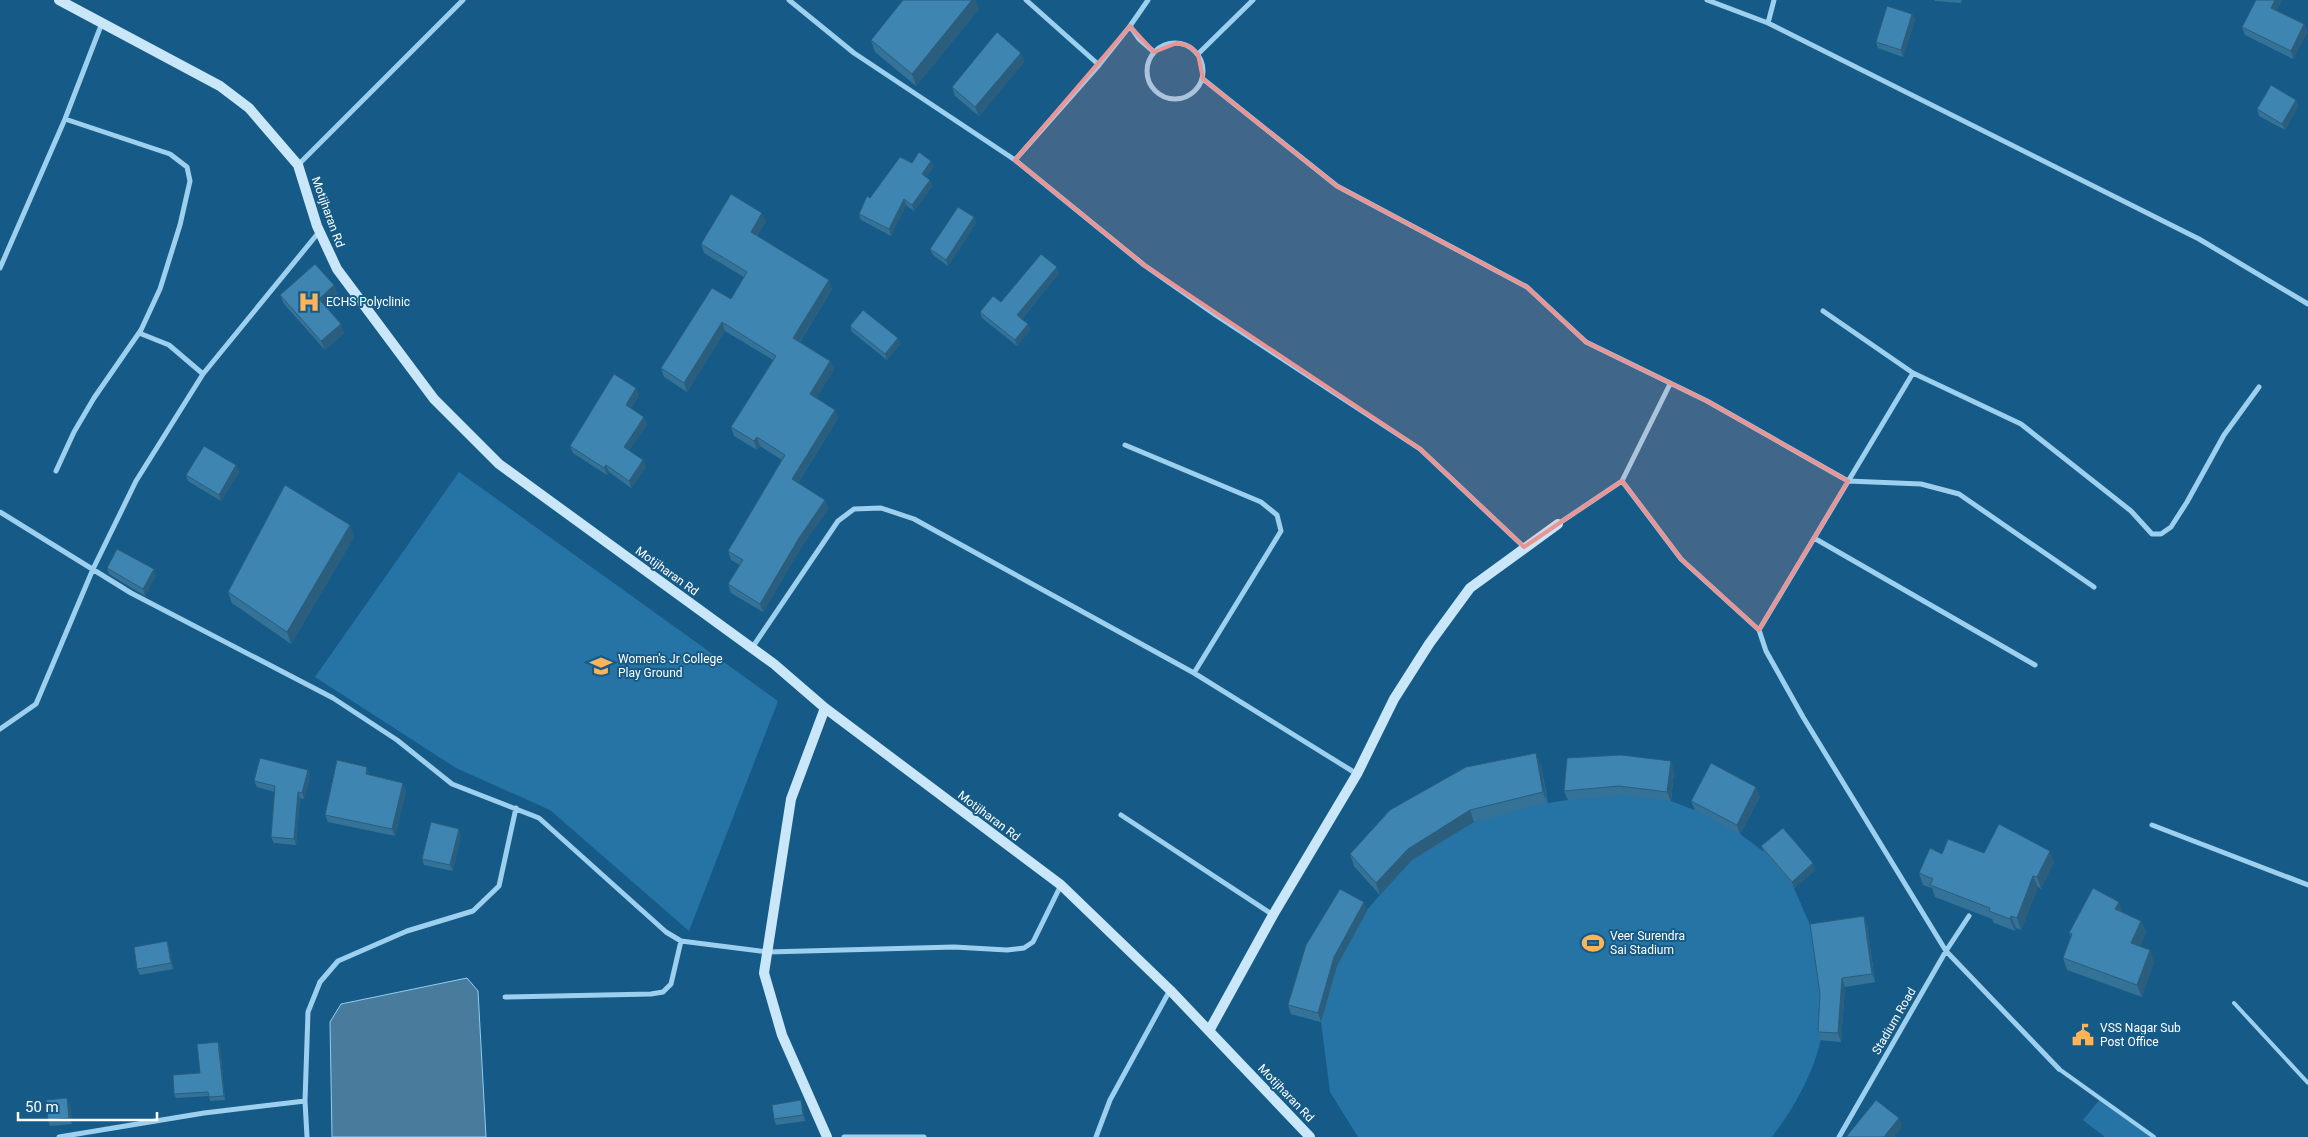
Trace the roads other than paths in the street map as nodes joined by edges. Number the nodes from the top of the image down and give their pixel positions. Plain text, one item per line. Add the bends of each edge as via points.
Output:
1 (59, 0) edge
2 (463, 0) edge
3 (789, 0) edge
4 (1026, 0) edge
5 (1148, 0) edge
6 (1253, 0) edge
7 (1707, 0) edge
8 (1774, 0) edge
9 (102, 23) junction
10 (1768, 23) junction
11 (1130, 26) junction
12 (1154, 52) junction
13 (1198, 54) junction
14 (1099, 65) junction
15 (1203, 80) junction
16 (65, 119) junction
17 (1015, 160) junction
18 (298, 165) junction
19 (320, 232) junction
20 (0, 268) edge
21 (2308, 304) edge
22 (1823, 311) dead end
23 (139, 333) junction
24 (1914, 372) junction
25 (203, 374) junction
26 (1670, 384) junction
27 (2259, 387) dead end
28 (1125, 445) dead end
29 (56, 471) dead end
30 (1622, 481) junction
31 (1848, 481) junction
32 (0, 512) edge
33 (1558, 524) joint
34 (1814, 538) junction
35 (1524, 547) junction
36 (93, 569) junction
37 (2094, 587) dead end
38 (1759, 630) junction
39 (752, 648) junction
40 (2035, 665) dead end
41 (1194, 673) junction
42 (825, 708) junction
43 (0, 729) edge
44 (1357, 774) junction
45 (516, 808) junction
46 (1121, 815) dead end
47 (2152, 825) dead end
48 (2308, 885) edge
49 (1061, 886) junction
50 (1273, 916) junction
51 (1969, 916) edge
52 (681, 941) junction
53 (1946, 951) junction
54 (768, 952) junction
55 (1170, 990) junction
56 (505, 997) dead end
57 (2234, 1003) dead end
58 (1209, 1031) junction
59 (2059, 1069) joint
60 (2308, 1083) edge
61 (305, 1101) junction
62 (59, 1137) edge
63 (307, 1137) edge
64 (827, 1137) edge
65 (844, 1137) edge
66 (924, 1137) edge
67 (1096, 1137) edge
68 (1310, 1137) edge
69 (1839, 1137) edge
70 (2154, 1137) edge

1 - 9 main road, Motijharan Rd
2 - 18 street
3 - 17 street via 854,53
4 - 14 street
5 - 11 street
6 - 13 street
7 - 10 street
8 - 10 street
9 - 16 street
9 - 18 main road, Motijharan Rd via 220,86 249,108
10 - 21 street via 2200,239
11 - 12 street
11 - 14 street
12 - 13 street via 1165,45 1177,43 1189,46
12 - 15 street via 1148,64 1148,79 1156,92 1168,99 1183,99 1195,92
13 - 15 street
14 - 17 street
15 - 26 street via 1337,186 1512,278 1527,287 1586,342
16 - 20 street
16 - 23 street via 170,154 187,167 190,181 180,225 160,289
17 - 35 street via 1144,265 1420,449
18 - 19 main road, Motijharan Rd
19 - 25 street
19 - 39 main road, Motijharan Rd via 337,269 434,399 499,464
22 - 24 street
23 - 25 street via 169,345
23 - 29 street via 94,398
24 - 27 street via 2021,424 2131,512 2152,534 2171,528 2224,435
24 - 31 street
25 - 36 street via 136,482
26 - 30 street
26 - 31 street via 1707,401
28 - 41 street via 1261,502 1277,515 1280,531
30 - 33 street
30 - 38 street via 1681,559
31 - 34 street
31 - 37 street via 1922,484 1959,494
32 - 36 street
33 - 35 main road
34 - 38 street
34 - 40 street
35 - 44 main road via 1470,588 1394,699
36 - 43 street via 36,704
36 - 45 street via 131,593 333,698 397,740 452,784
38 - 53 street via 1766,651 1799,709
39 - 41 street via 838,521 854,508 881,508 914,519
39 - 42 main road, Motijharan Rd
41 - 44 street
42 - 49 main road, Motijharan Rd
42 - 54 main road via 791,799
44 - 50 main road
45 - 52 street via 540,818 666,932
45 - 61 street via 498,886 474,911 407,931 338,961 320,982 308,1012
46 - 50 street
47 - 48 street
49 - 54 street via 1033,942 1024,948
49 - 55 main road, Motijharan Rd
50 - 58 main road
51 - 53 street, Stadium Road
52 - 54 street
52 - 56 street via 671,984 663,992
53 - 59 street
53 - 69 street, Stadium Road
54 - 64 main road via 764,974 782,1036
55 - 58 main road, Motijharan Rd
55 - 67 street via 1110,1100
57 - 60 lane
58 - 68 main road, Motijharan Rd
59 - 70 lane
61 - 62 street
61 - 63 street
65 - 66 street

